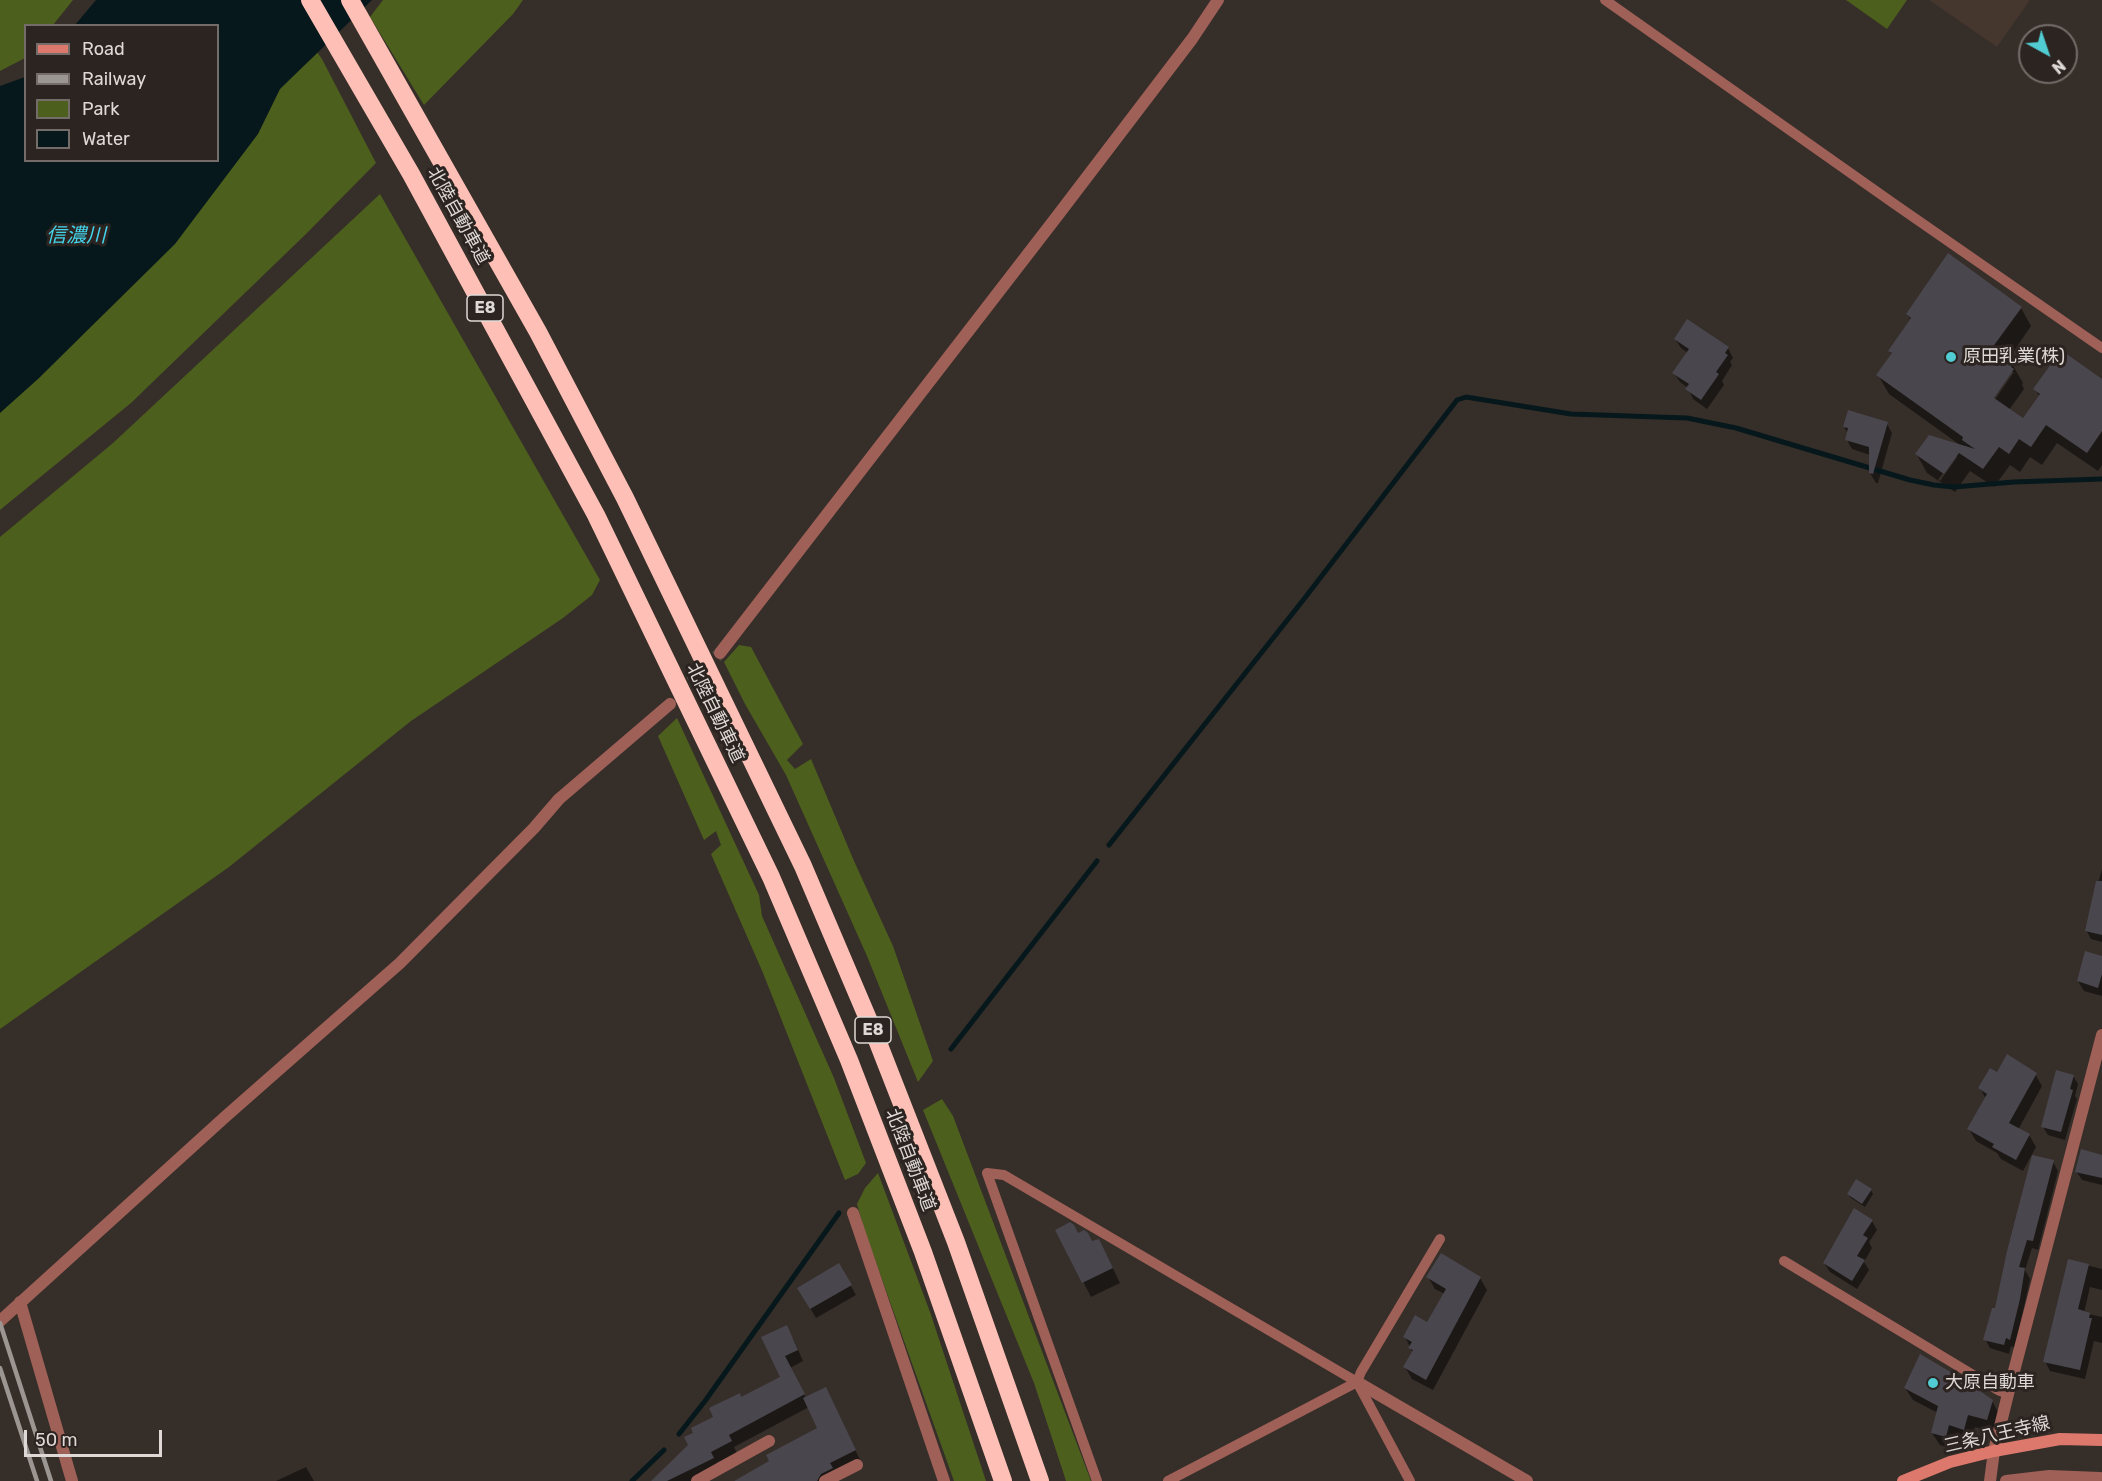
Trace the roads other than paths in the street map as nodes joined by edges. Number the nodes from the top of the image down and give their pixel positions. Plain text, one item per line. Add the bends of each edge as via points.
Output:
1 (310, 0) edge
2 (350, 0) edge
3 (1218, 0) edge
4 (1605, 0) edge
5 (2102, 348) edge
6 (720, 653) tunnel mouth
7 (670, 704) tunnel mouth
8 (2102, 1035) edge
9 (853, 1213) dead end
10 (1440, 1239) dead end
11 (1784, 1261) dead end
12 (20, 1302) junction
13 (0, 1321) edge
14 (1357, 1382) junction
15 (2008, 1394) junction
16 (2102, 1440) edge
17 (769, 1441) dead end
18 (1994, 1450) junction
19 (857, 1466) dead end
20 (2101, 1478) edge
21 (72, 1481) edge
22 (697, 1481) edge
23 (825, 1481) edge
24 (944, 1481) edge
25 (1003, 1481) edge
26 (1040, 1481) edge
27 (1097, 1481) edge
28 (1168, 1481) edge
29 (1410, 1481) edge
30 (1527, 1481) edge
31 (1903, 1481) edge
32 (1990, 1481) edge
33 (2006, 1481) edge

1 - 25 highway, 北陸自動車道 / E8 via 411,174 596,515 771,877 849,1060 923,1252
2 - 26 highway, 北陸自動車道 / E8 via 538,332 625,498 803,866 956,1242
3 - 6 street via 1079,188
4 - 5 lane
7 - 12 street via 558,799 400,963
8 - 15 street
9 - 24 street
10 - 14 lane
11 - 15 lane
12 - 13 street
12 - 21 street
14 - 27 lane via 1004,1175 987,1173
14 - 28 lane
14 - 29 lane
14 - 30 street
15 - 18 street
16 - 18 main road, 三条八王寺線 via 2060,1439
17 - 22 street
18 - 31 main road, 三条八王寺線
18 - 32 street
19 - 23 street
20 - 33 street via 2049,1476

